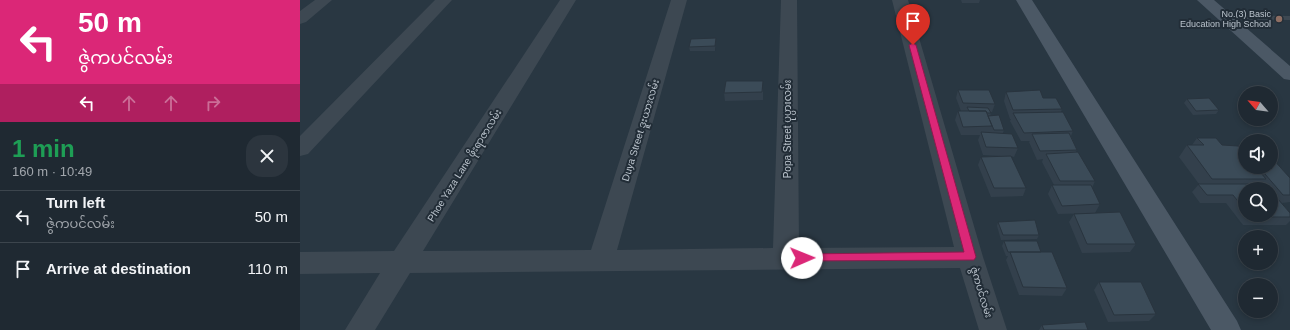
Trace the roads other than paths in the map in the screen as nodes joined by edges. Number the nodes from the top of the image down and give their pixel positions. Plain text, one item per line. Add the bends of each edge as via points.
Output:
1 (324, 0) edge
2 (444, 0) edge
3 (568, 0) edge
4 (679, 0) edge
5 (789, 0) edge
6 (900, 0) edge
7 (1024, 0) edge
8 (1205, 0) edge
9 (1225, 17) junction
10 (1290, 18) edge
11 (300, 19) edge
12 (1290, 75) edge
13 (300, 149) edge
14 (970, 257) junction
15 (786, 258) junction
16 (601, 260) junction
17 (402, 262) junction
18 (300, 263) edge
19 (359, 330) edge
20 (993, 330) edge
21 (1227, 330) edge

1 - 11 street
2 - 13 street
3 - 17 street, Phoe Yaza Lane ဖိုးရာဇာလမ်း
4 - 16 street, Duya Street ဒူးယားလမ်း
5 - 15 street, Popa Street ပုပ္ပားလမ်း
6 - 14 street, ဇွဲကပင်လမ်း
7 - 21 street
8 - 9 street
9 - 10 lane
9 - 12 street
14 - 15 street
14 - 20 street, ဇွဲကပင်လမ်း
15 - 16 street
16 - 17 street
17 - 18 street
17 - 19 street, Phoe Yaza Lane ဖိုးရာဇာလမ်း

